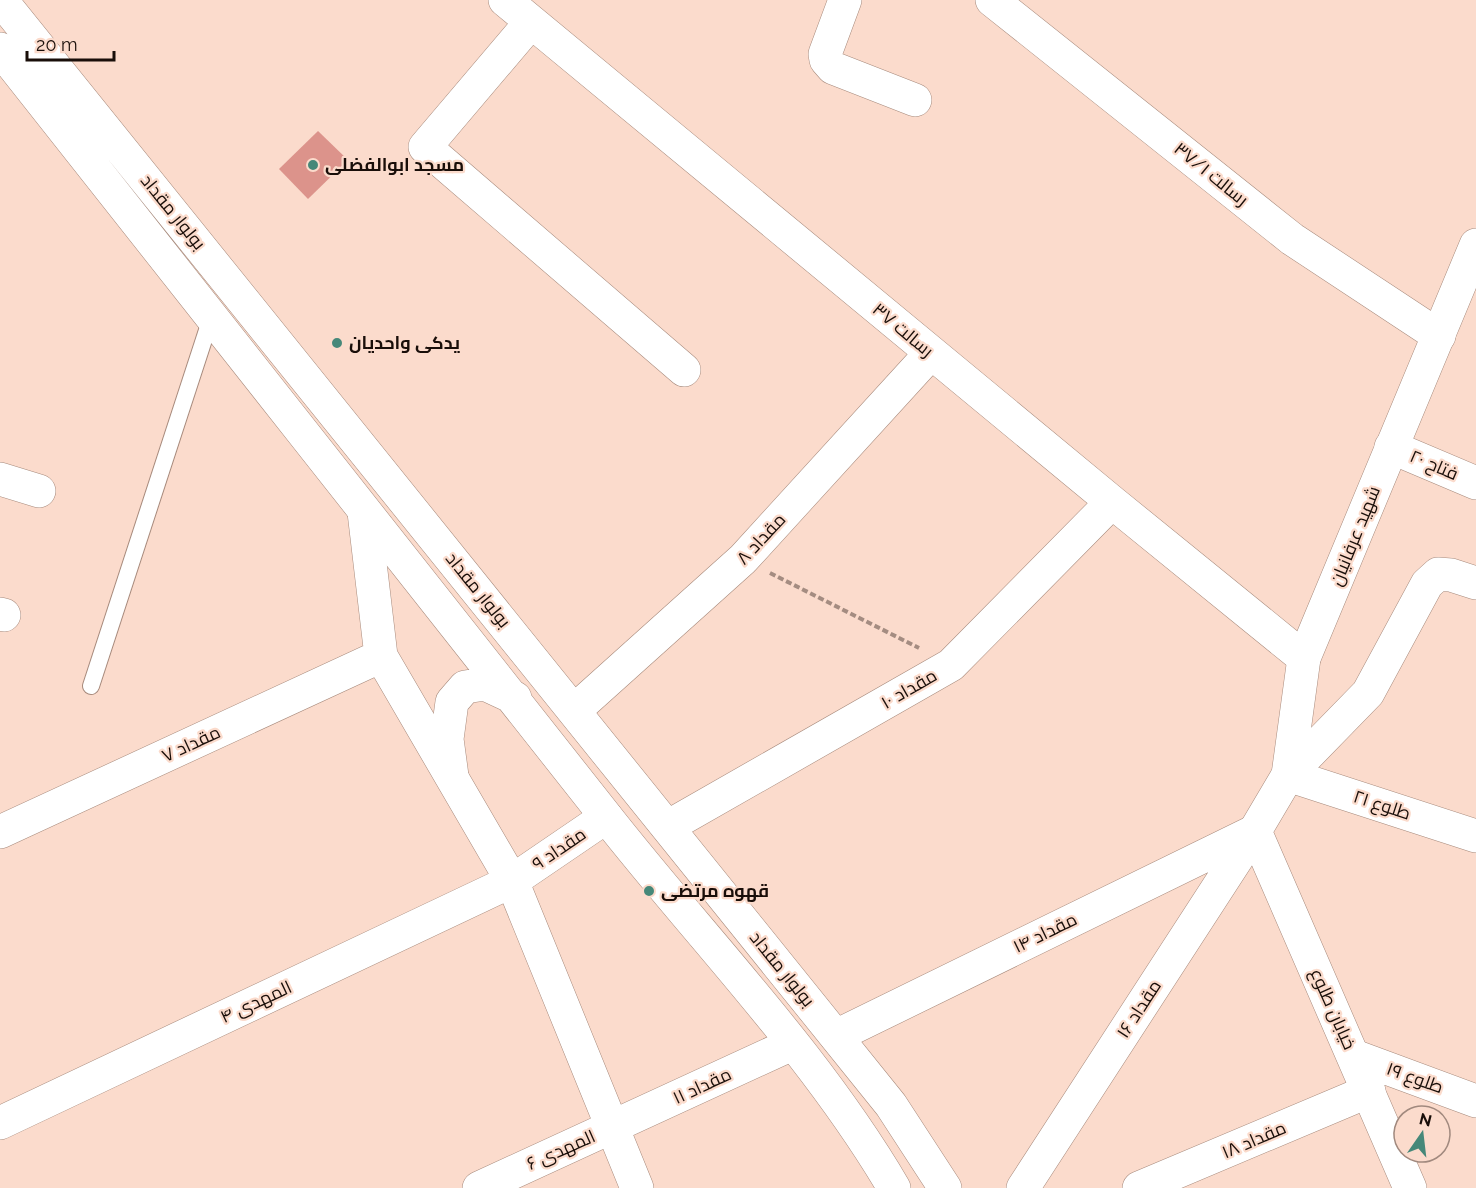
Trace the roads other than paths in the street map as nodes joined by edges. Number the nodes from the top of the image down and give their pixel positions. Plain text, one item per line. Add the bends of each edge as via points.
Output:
1 (1, 0) edge
2 (504, 0) edge
3 (845, 0) edge
4 (992, 0) edge
5 (531, 22) junction
6 (0, 49) edge
7 (915, 100) dead end
8 (1476, 245) edge
9 (211, 318) junction
10 (1439, 336) junction
11 (931, 353) junction
12 (684, 370) dead end
13 (1391, 447) junction
14 (0, 479) edge
15 (1476, 483) edge
16 (39, 491) dead end
17 (1112, 502) junction
18 (364, 512) junction
19 (1476, 583) edge
20 (381, 656) junction
21 (1304, 658) junction
22 (91, 686) dead end
23 (515, 698) junction
24 (575, 710) junction
25 (1288, 775) junction
26 (452, 776) junction
27 (606, 817) junction
28 (669, 826) junction
29 (1255, 831) junction
30 (0, 832) edge
31 (1476, 836) edge
32 (512, 881) junction
33 (836, 1036) junction
34 (792, 1044) junction
35 (1354, 1056) junction
36 (1369, 1091) junction
37 (1476, 1101) edge
38 (0, 1124) edge
39 (611, 1128) junction
40 (479, 1188) edge
41 (637, 1188) edge
42 (894, 1188) edge
43 (945, 1188) edge
44 (1023, 1188) edge
45 (1139, 1188) edge
46 (1410, 1188) edge

1 - 24 street, بولوار مقداد
2 - 5 street, رسالت ۳۷
3 - 7 street via 826,60 833,68
4 - 10 street, رسالت ۳۷/۱ via 1292,239
5 - 11 street, رسالت ۳۷
5 - 12 street via 425,147
6 - 9 street, بولوار مقداد
8 - 10 street, شهید عرفانیان
9 - 18 street, بولوار مقداد
9 - 22 lane
10 - 13 street, شهید عرفانیان
11 - 17 street, رسالت ۳۷
11 - 24 street, مقداد ۸ via 743,560
13 - 15 street, فتاح ۲۰
13 - 21 street, شهید عرفانیان
14 - 16 street
17 - 21 street, رسالت ۳۷
17 - 28 street, مقداد ۱۰ via 951,665
18 - 20 street
18 - 23 street, بولوار مقداد
19 - 25 street via 1438,574 1427,584 1368,693
20 - 26 street
20 - 30 street, مقداد ۷
21 - 25 street, شهید عرفانیان
23 - 26 street via 485,684 465,687 452,702 447,739
23 - 27 street, بولوار مقداد
24 - 28 street, بولوار مقداد
25 - 29 street, شهید عرفانیان
25 - 31 street, طلوع ۲۱
26 - 32 street
27 - 32 street, مقداد ۹
27 - 34 street, بولوار مقداد
28 - 33 street, بولوار مقداد
29 - 33 street, مقداد ۱۴
29 - 35 street, خیابان طلوع
29 - 44 street, مقداد ۱۶
32 - 38 street, المهدی ۴
32 - 39 street
33 - 43 street, بولوار مقداد via 891,1105
34 - 39 street, مقداد ۱۱
34 - 42 street, بولوار مقداد via 863,1136
35 - 36 street, خیابان طلوع
35 - 37 street, طلوع ۱۹
36 - 45 street, مقداد ۱۸
36 - 46 street, خیابان طلوع
39 - 40 street, المهدی ۶
39 - 41 street

